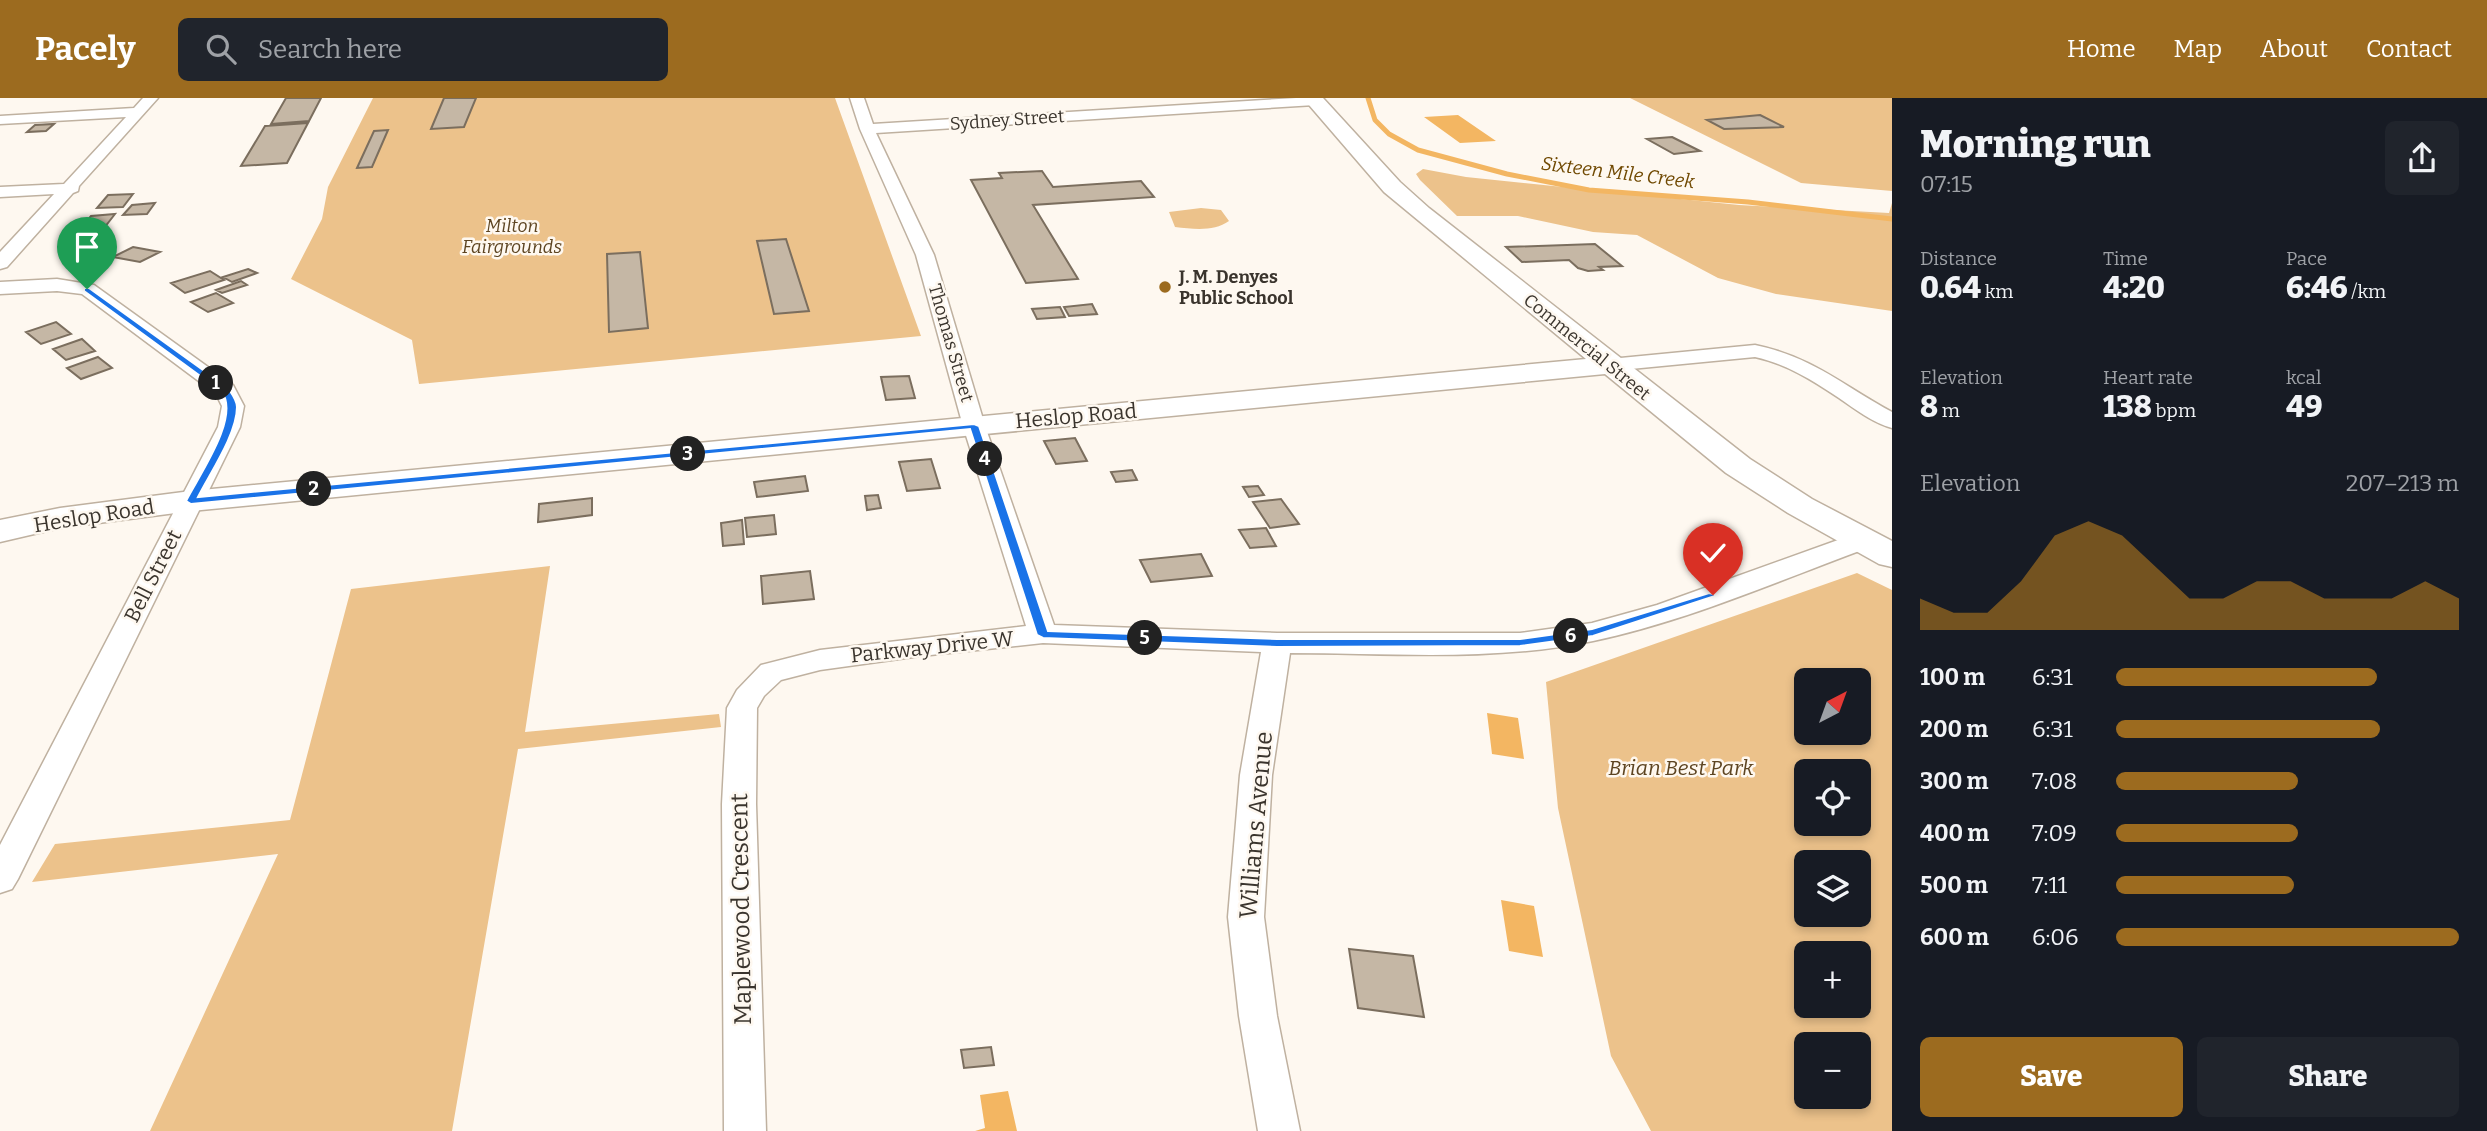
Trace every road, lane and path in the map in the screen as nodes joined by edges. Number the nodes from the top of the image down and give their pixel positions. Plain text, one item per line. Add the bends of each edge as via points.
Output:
1 (151, 98) edge
2 (857, 98) edge
3 (1116, 98) edge
4 (1314, 100) edge
5 (1128, 112) junction
6 (138, 113) junction
7 (0, 120) edge
8 (867, 129) junction
9 (72, 188) junction
10 (0, 192) edge
11 (0, 263) edge
12 (0, 288) edge
13 (1610, 365) junction
14 (1892, 421) edge
15 (974, 426) junction
16 (191, 501) junction
17 (0, 531) edge
18 (1861, 541) junction
19 (1892, 556) edge
20 (1043, 635) junction
21 (1277, 643) junction
22 (752, 690) joint
23 (0, 878) edge
24 (745, 1131) edge
25 (1279, 1131) edge

1 - 6 street
2 - 8 street, Thomas Street
3 - 5 street
4 - 5 street, Sydney Street
4 - 13 street, Commercial Street via 1421,213
5 - 8 street, Sydney Street
6 - 7 street
6 - 9 street
8 - 15 street, Thomas Street via 925,255
9 - 10 street
9 - 11 street
12 - 16 street, Bell Street via 57,285 87,289 225,390 233,406 229,427
13 - 14 street via 1755,351 1776,354 1799,362
13 - 15 street, Heslop Road
13 - 18 street, Commercial Street via 1738,466
15 - 16 street, Heslop Road
15 - 20 street, Thomas Street
16 - 17 street, Heslop Road via 60,518
16 - 23 street, Bell Street
18 - 19 street, Commercial Street
18 - 21 street, Parkway Drive W via 1667,611 1593,632 1520,643
20 - 21 street, Parkway Drive W
20 - 22 street, Parkway Drive W via 820,660 771,671
21 - 25 street, Williams Avenue via 1256,775 1246,917
22 - 24 street, Maplewood Crescent via 743,708 739,804

